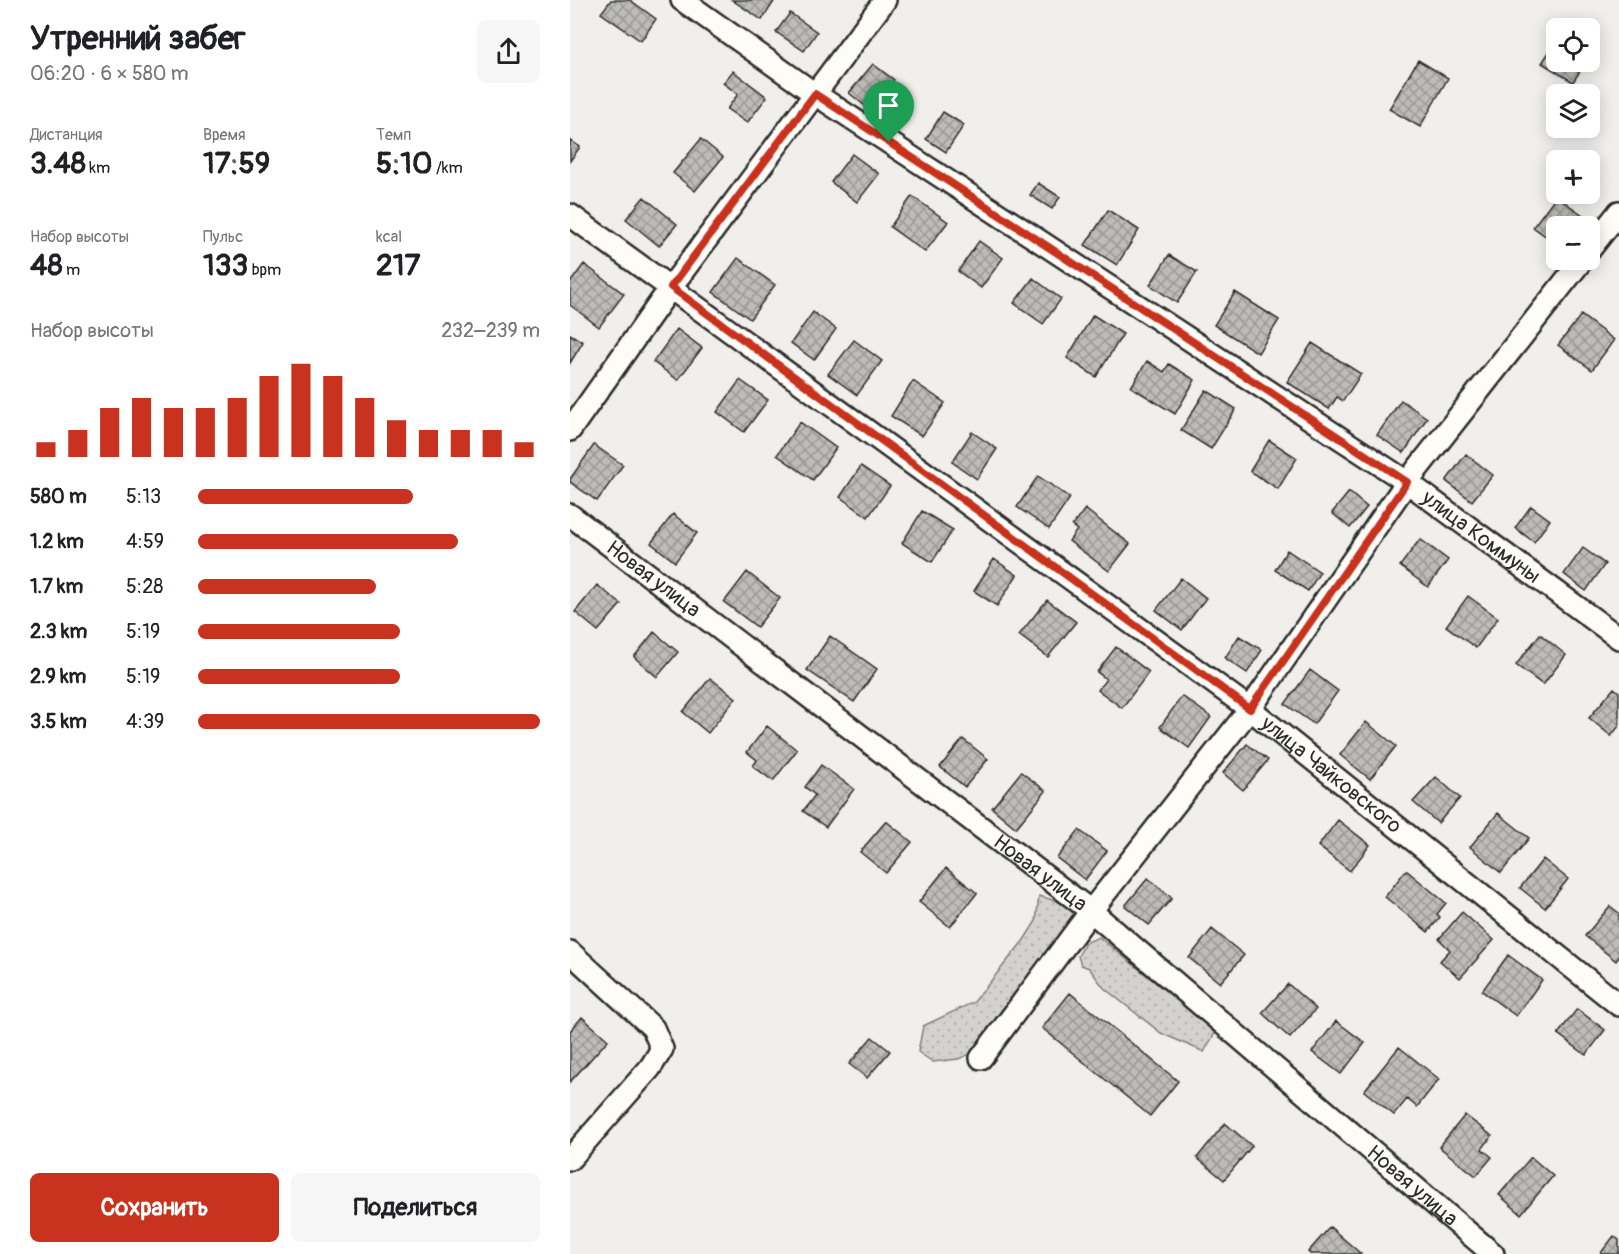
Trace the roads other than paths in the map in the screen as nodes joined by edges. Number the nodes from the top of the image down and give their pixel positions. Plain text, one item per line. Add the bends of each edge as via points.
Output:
1 (682, 0) edge
2 (885, 0) edge
3 (815, 94) junction
4 (1619, 212) edge
5 (570, 215) edge
6 (1600, 236) edge
7 (1574, 270) edge
8 (671, 287) junction
9 (570, 430) edge
10 (1407, 482) junction
11 (570, 515) edge
12 (1619, 638) edge
13 (1250, 709) junction
14 (1091, 910) junction
15 (570, 952) edge
16 (1619, 1005) edge
17 (981, 1058) dead end
18 (570, 1159) edge
19 (1493, 1254) edge

1 - 3 street, улица Коммуны
2 - 3 street
3 - 8 street
3 - 10 street, улица Коммуны
4 - 6 street
5 - 8 street, улица Чайковского
7 - 10 street
8 - 9 street
8 - 13 street, улица Чайковского
10 - 12 street, улица Коммуны
10 - 13 street
11 - 14 street, Новая улица
13 - 14 street
13 - 16 street, улица Чайковского
14 - 17 street
14 - 19 street, Новая улица
15 - 18 street via 653,1028 662,1049

